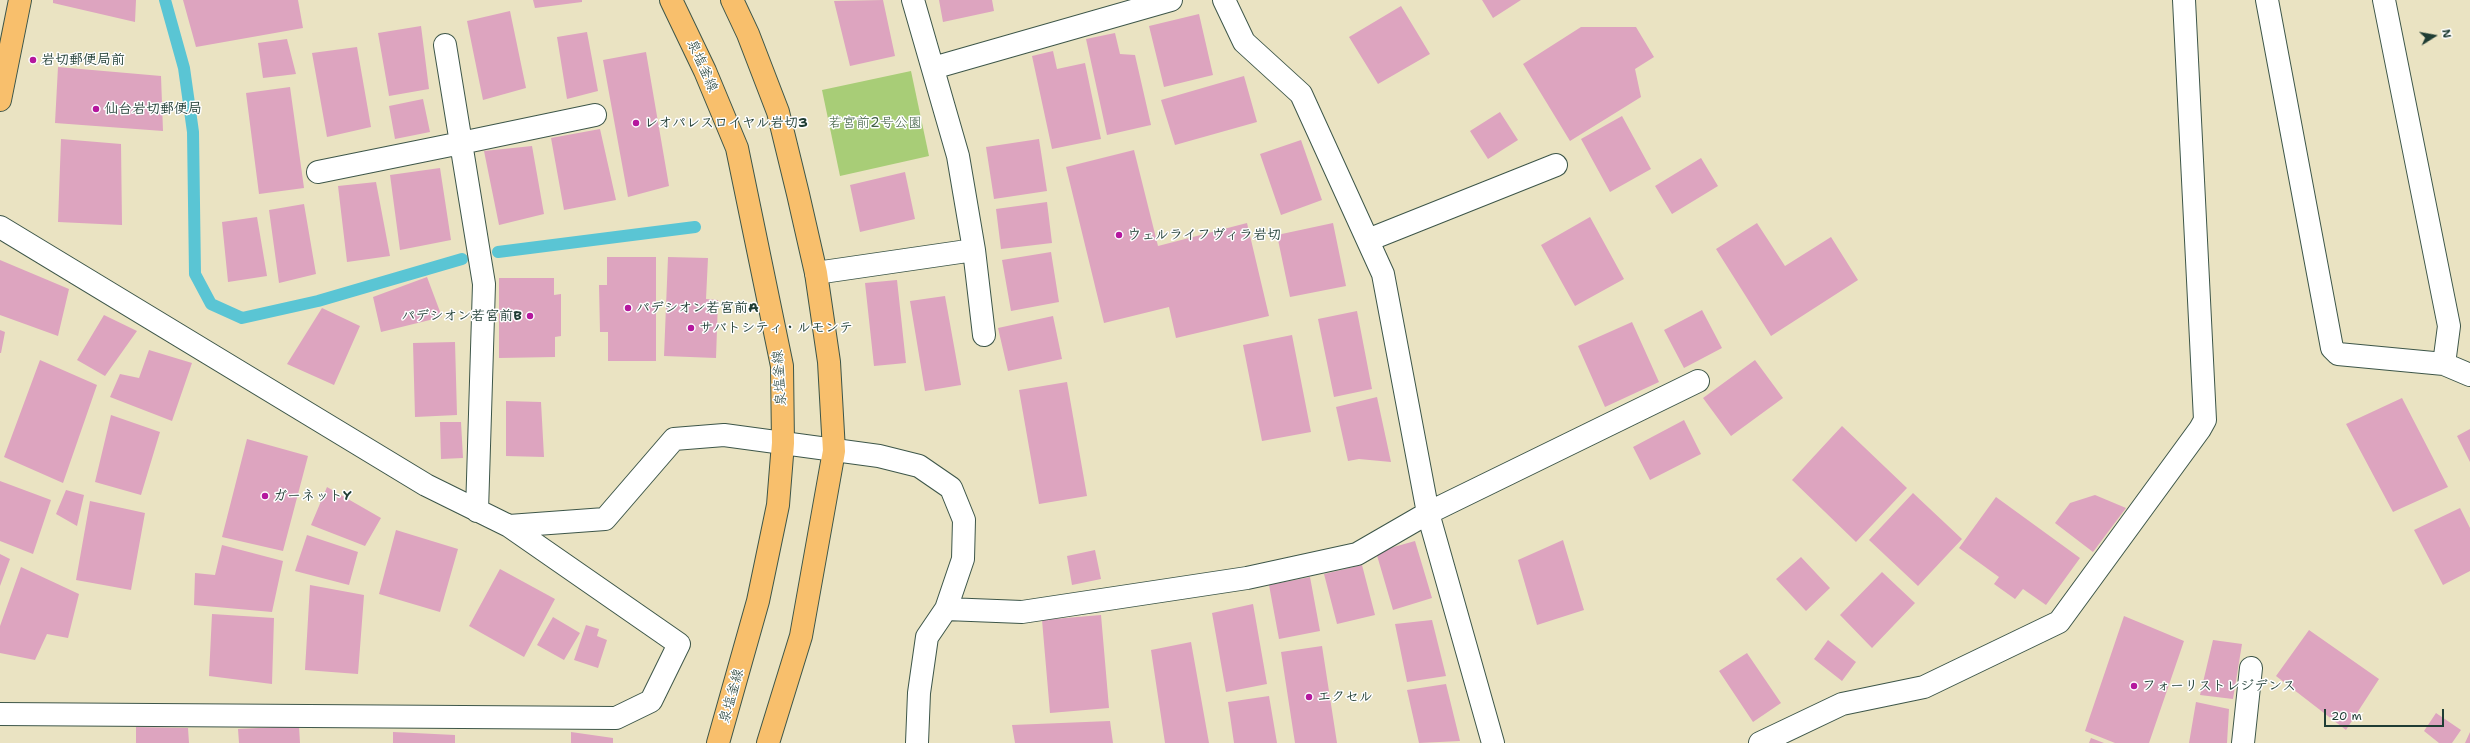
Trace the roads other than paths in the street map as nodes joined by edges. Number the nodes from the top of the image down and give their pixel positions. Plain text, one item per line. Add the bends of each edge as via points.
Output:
1 (20, 0) edge
2 (671, 0) edge
3 (732, 0) edge
4 (913, 0) edge
5 (1171, 0) edge
6 (1224, 0) edge
7 (2184, 0) edge
8 (2267, 0) edge
9 (2384, 0) edge
10 (445, 45) dead end
11 (933, 68) junction
12 (0, 100) edge
13 (595, 115) dead end
14 (461, 143) junction
15 (1556, 165) dead end
16 (318, 172) dead end
17 (0, 227) edge
18 (1368, 240) junction
19 (974, 250) junction
20 (816, 272) junction
21 (984, 335) dead end
22 (2444, 364) junction
23 (2470, 375) edge
24 (1698, 381) dead end
25 (783, 443) junction
26 (834, 451) junction
27 (477, 511) junction
28 (1428, 513) junction
29 (509, 526) junction
30 (946, 609) junction
31 (2251, 668) dead end
32 (0, 714) edge
33 (718, 743) edge
34 (768, 743) edge
35 (917, 743) edge
36 (1493, 743) edge
37 (1760, 743) edge
38 (2243, 743) edge

1 - 12 main road
2 - 25 main road, 泉塩釜線 via 705,71 737,148 782,366
3 - 20 main road via 778,112
4 - 11 street
5 - 11 street
6 - 18 street via 1244,42 1301,94
7 - 37 street via 2205,420 2200,429 2059,622 1924,687 1842,704
8 - 22 street via 2332,348 2338,354
9 - 22 street via 2449,326
10 - 14 street
11 - 19 street via 958,156
13 - 14 street
14 - 16 street
14 - 27 street via 484,284
15 - 18 street
17 - 27 street via 426,485
18 - 28 street via 1383,274
19 - 20 street
19 - 21 street
20 - 26 main road via 829,362
22 - 23 street
24 - 28 street
25 - 26 street
25 - 29 street via 724,435 674,439 605,519
25 - 33 main road, 泉塩釜線 via 778,505 758,601
26 - 30 street via 879,456 919,466 951,488 964,520 962,559
26 - 34 main road via 802,636
27 - 29 street
28 - 30 street via 1357,554 1247,578 1022,612
28 - 36 street
29 - 32 street via 679,644 651,701 616,718
30 - 35 street via 927,637 918,693
31 - 38 street

